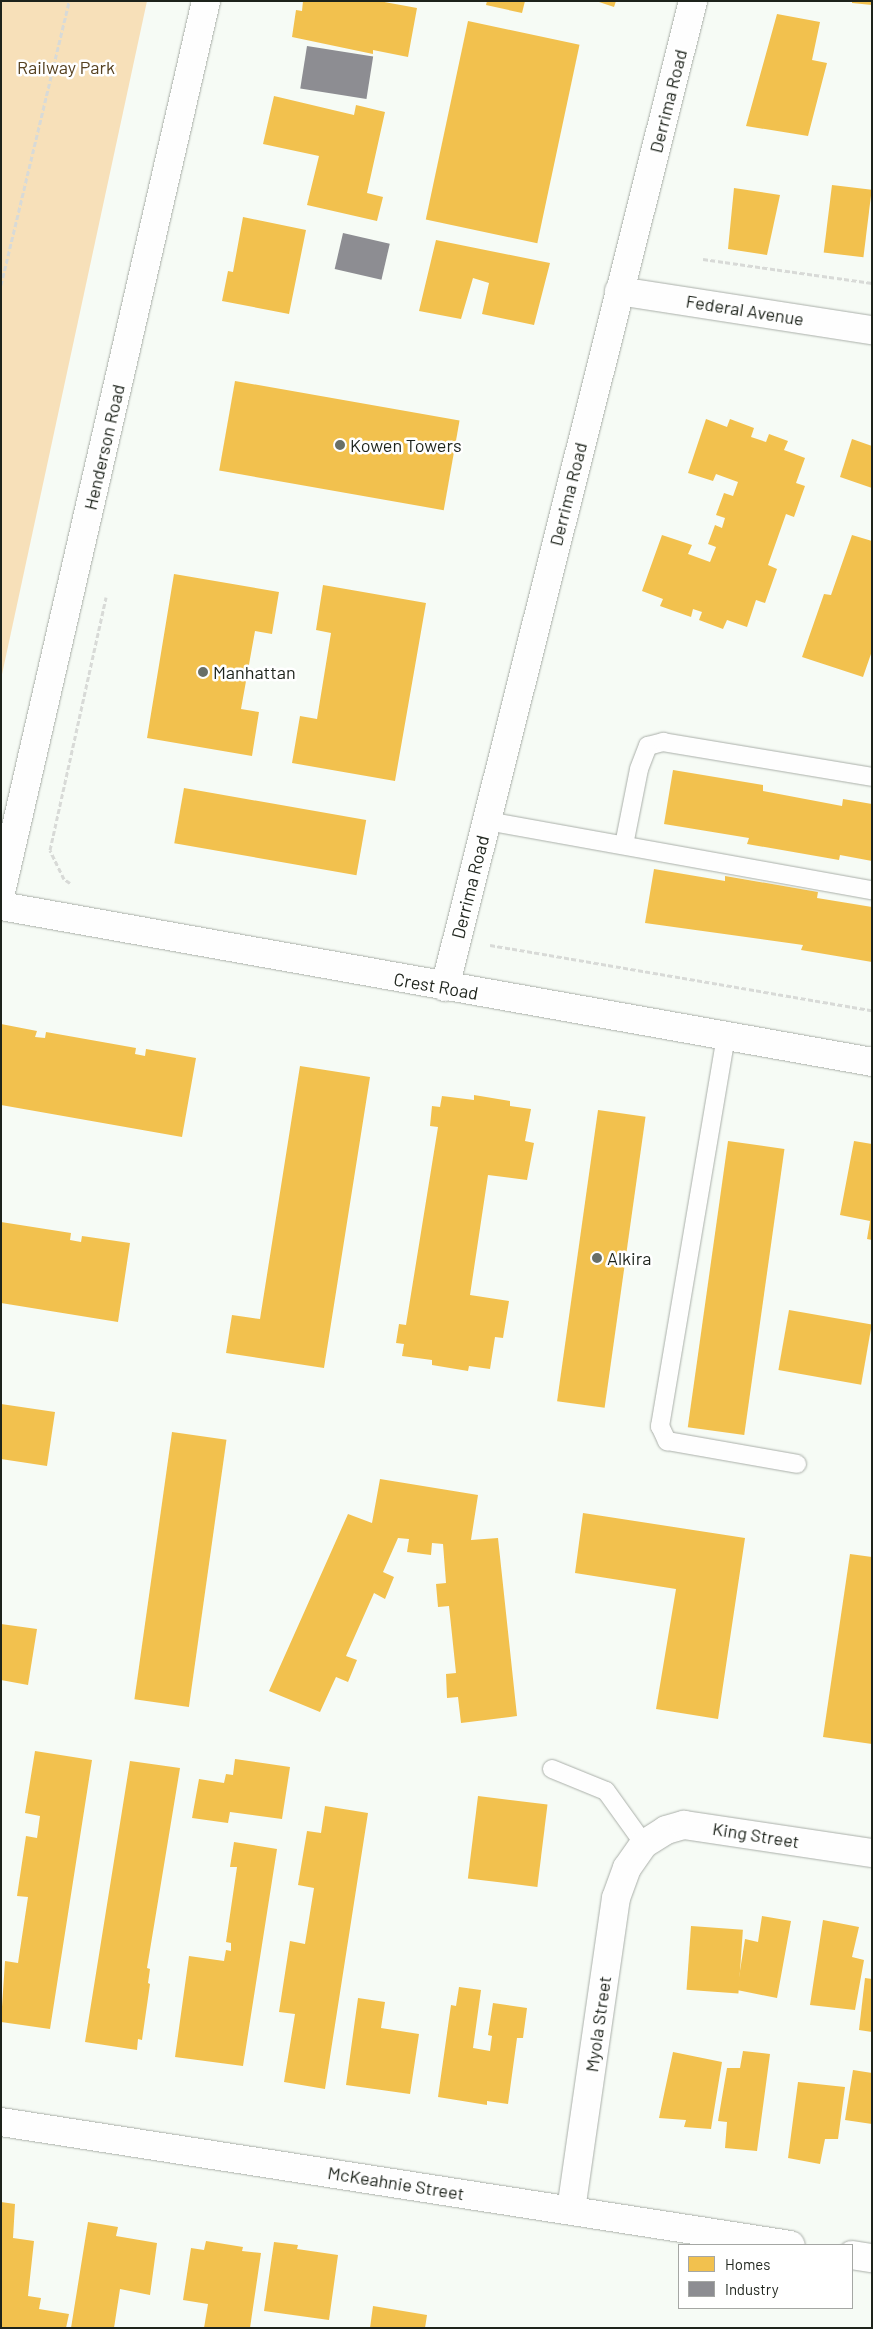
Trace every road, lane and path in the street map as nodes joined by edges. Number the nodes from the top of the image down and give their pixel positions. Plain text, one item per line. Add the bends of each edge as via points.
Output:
1 (68, 1) edge
2 (206, 1) edge
3 (693, 1) edge
4 (703, 259) dead end
5 (872, 283) edge
6 (1, 285) edge
7 (619, 291) junction
8 (872, 330) edge
9 (108, 589) dead end
10 (872, 776) edge
11 (487, 821) junction
12 (624, 845) junction
13 (78, 888) dead end
14 (872, 890) edge
15 (1, 892) edge
16 (1, 906) edge
17 (490, 945) dead end
18 (445, 987) junction
19 (872, 1010) edge
20 (726, 1036) junction
21 (872, 1062) edge
22 (797, 1464) dead end
23 (552, 1769) dead end
24 (644, 1844) junction
25 (872, 1853) edge
26 (1, 2122) edge
27 (571, 2210) junction
28 (784, 2244) edge
29 (853, 2255) edge
30 (872, 2258) edge

1 - 6 path
2 - 15 street, Henderson Road
3 - 7 street, Derrima Road
4 - 5 path
7 - 8 street, Federal Avenue
7 - 11 street, Derrima Road
9 - 13 path via 50,850 64,879
10 - 12 lane via 663,742 648,746 639,769
11 - 12 lane
11 - 18 street, Derrima Road
12 - 14 lane
16 - 18 street, Crest Road
17 - 19 path
18 - 20 street, Crest Road
20 - 21 street, Crest Road
20 - 22 lane via 660,1426 667,1442
23 - 24 lane via 606,1791
24 - 25 street, King Street via 666,1830 684,1825
24 - 27 street, Myola Street via 627,1868 616,1898
26 - 27 street, McKeahnie Street
27 - 28 street, McKeahnie Street
29 - 30 street

